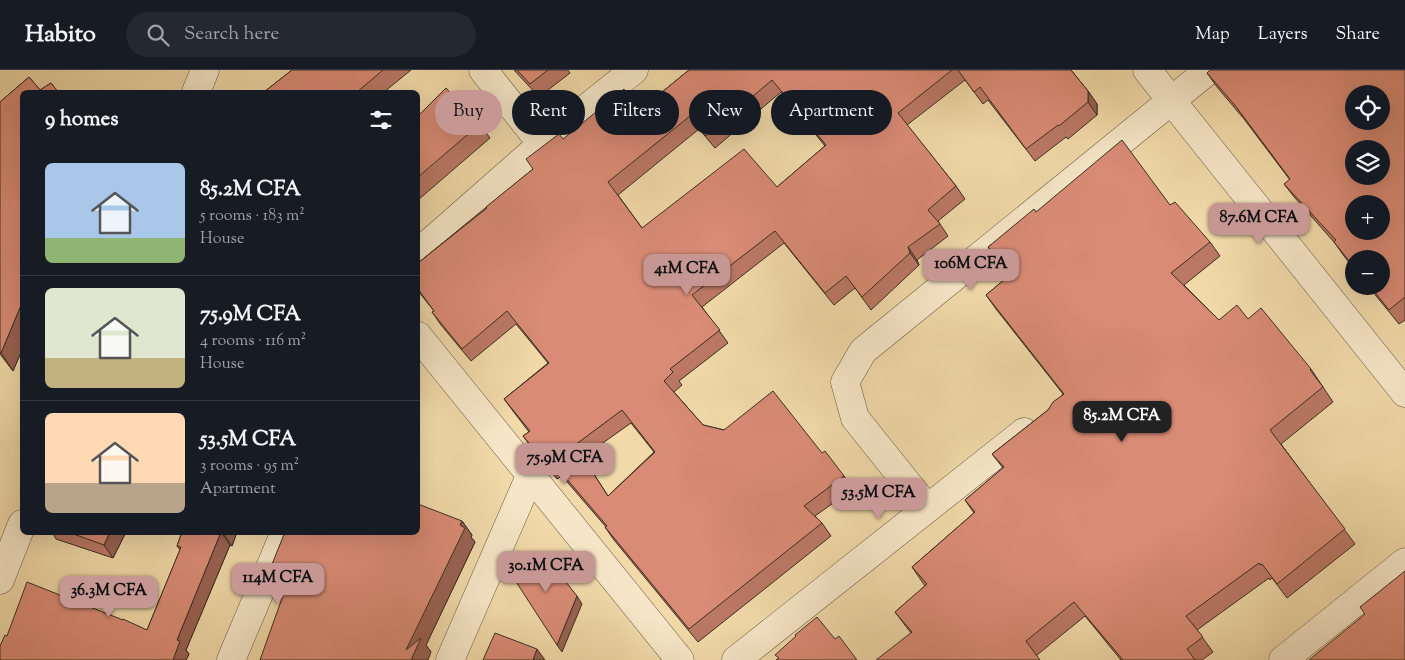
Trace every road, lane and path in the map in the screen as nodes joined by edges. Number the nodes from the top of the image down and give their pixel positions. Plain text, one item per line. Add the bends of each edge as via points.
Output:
1 (206, 70) edge
2 (483, 70) edge
3 (634, 70) edge
4 (1147, 70) edge
5 (1209, 70) edge
6 (197, 90) edge
7 (1172, 102) junction
8 (542, 144) junction
9 (420, 251) edge
10 (420, 338) edge
11 (1405, 392) edge
12 (1041, 418) edge
13 (530, 476) junction
14 (927, 508) junction
15 (20, 529) edge
16 (284, 535) edge
17 (1405, 562) edge
18 (0, 580) edge
19 (231, 660) edge
20 (450, 660) edge
21 (680, 660) edge
22 (736, 660) edge
23 (1283, 660) edge

1 - 6 street
2 - 8 street
3 - 8 street
4 - 7 street
5 - 7 street
7 - 11 street
7 - 14 street via 863,352 845,382 855,418
8 - 9 street
10 - 13 street
12 - 14 street
13 - 20 street
13 - 21 street
14 - 22 street
15 - 18 street
16 - 19 street
17 - 23 street

